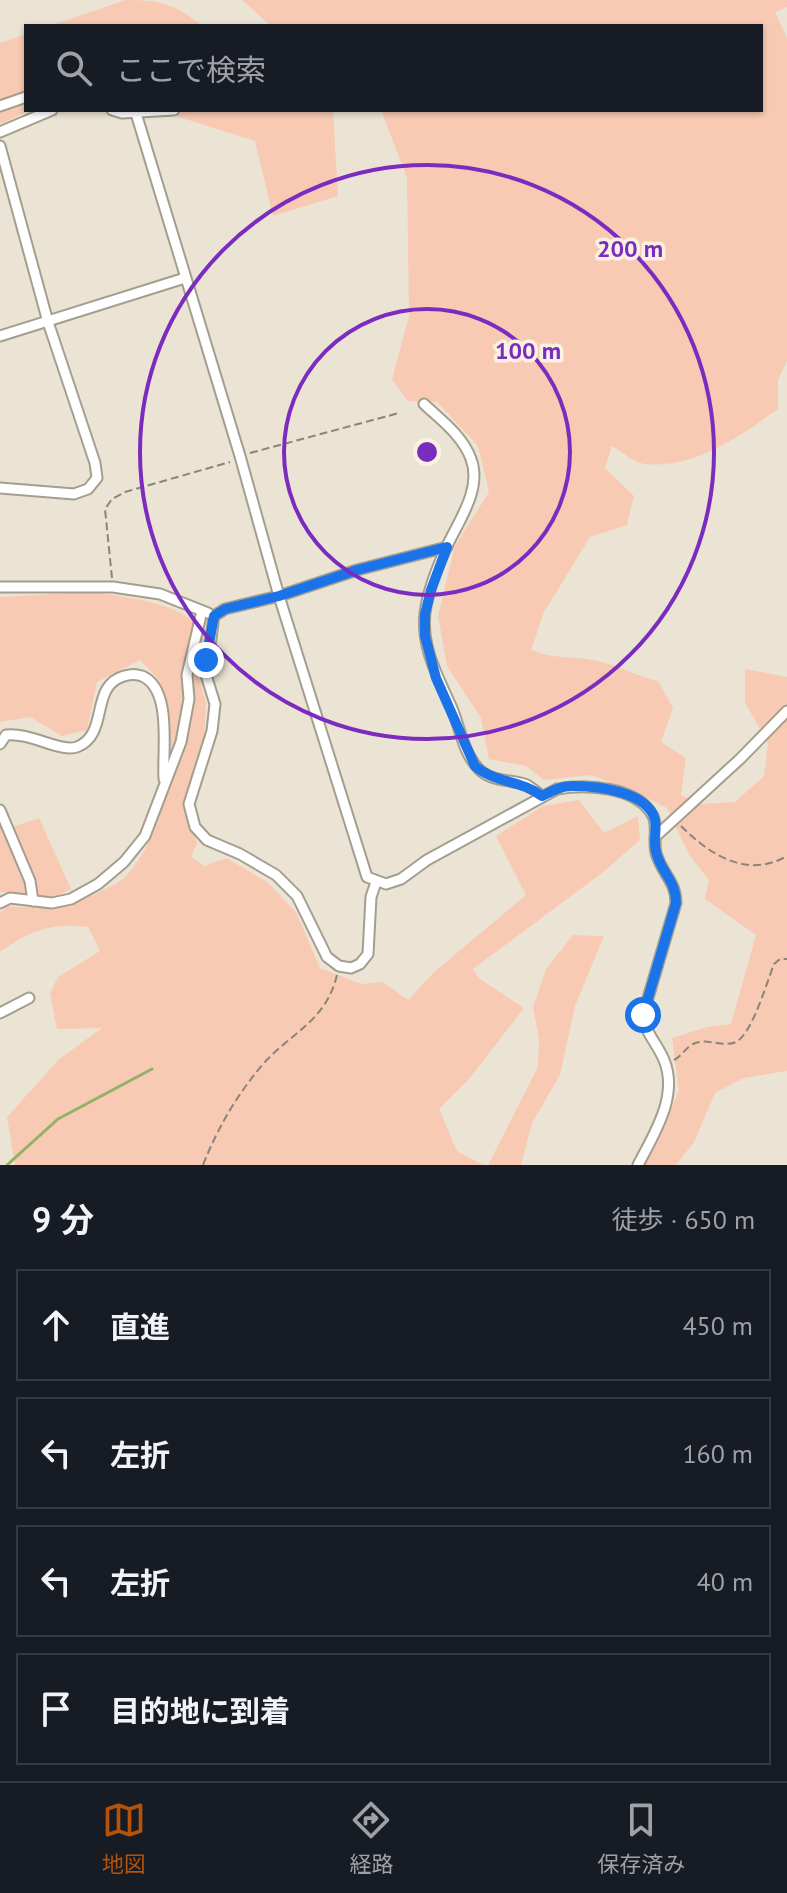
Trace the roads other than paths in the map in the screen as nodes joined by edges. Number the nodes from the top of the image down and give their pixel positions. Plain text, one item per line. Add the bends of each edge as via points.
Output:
1 (24, 98) edge
2 (0, 106) edge
3 (47, 112) edge
4 (136, 112) edge
5 (0, 132) edge
6 (0, 146) edge
7 (185, 278) junction
8 (48, 322) junction
9 (0, 336) edge
10 (424, 404) dead end
11 (0, 488) edge
12 (447, 547) junction
13 (0, 587) edge
14 (279, 596) junction
15 (202, 611) junction
16 (214, 616) junction
17 (787, 711) edge
18 (0, 744) edge
19 (165, 782) junction
20 (542, 796) junction
21 (0, 810) edge
22 (655, 837) junction
23 (376, 882) junction
24 (33, 901) junction
25 (0, 903) edge
26 (29, 998) dead end
27 (0, 1013) edge
28 (638, 1165) edge

1 - 2 street
3 - 5 street
4 - 7 street
6 - 8 street
7 - 8 street
7 - 14 street
8 - 9 street
8 - 11 street via 97,478 74,494
10 - 12 street via 456,434 475,472 465,511
12 - 14 street
12 - 20 street via 425,614 436,678 475,766 484,775 528,786
13 - 15 street via 113,587 160,594
14 - 16 street
14 - 23 street via 361,863
15 - 16 street
15 - 19 street via 187,675 189,699 181,742
16 - 23 street via 206,675 215,704 189,804 195,827 207,840 276,875 297,896 327,957 339,966 351,968 368,954
17 - 22 street
18 - 19 street via 6,735 19,733 62,748 78,747 93,734 103,693 116,679 135,674 148,679 159,698
19 - 24 street via 145,836 124,862 71,899
20 - 22 street via 571,786 627,794 655,819
20 - 23 street via 401,879
21 - 24 street
22 - 28 street via 663,870 676,887 676,903 643,1015 666,1063 668,1089 662,1119
24 - 25 street via 10,898
26 - 27 street

